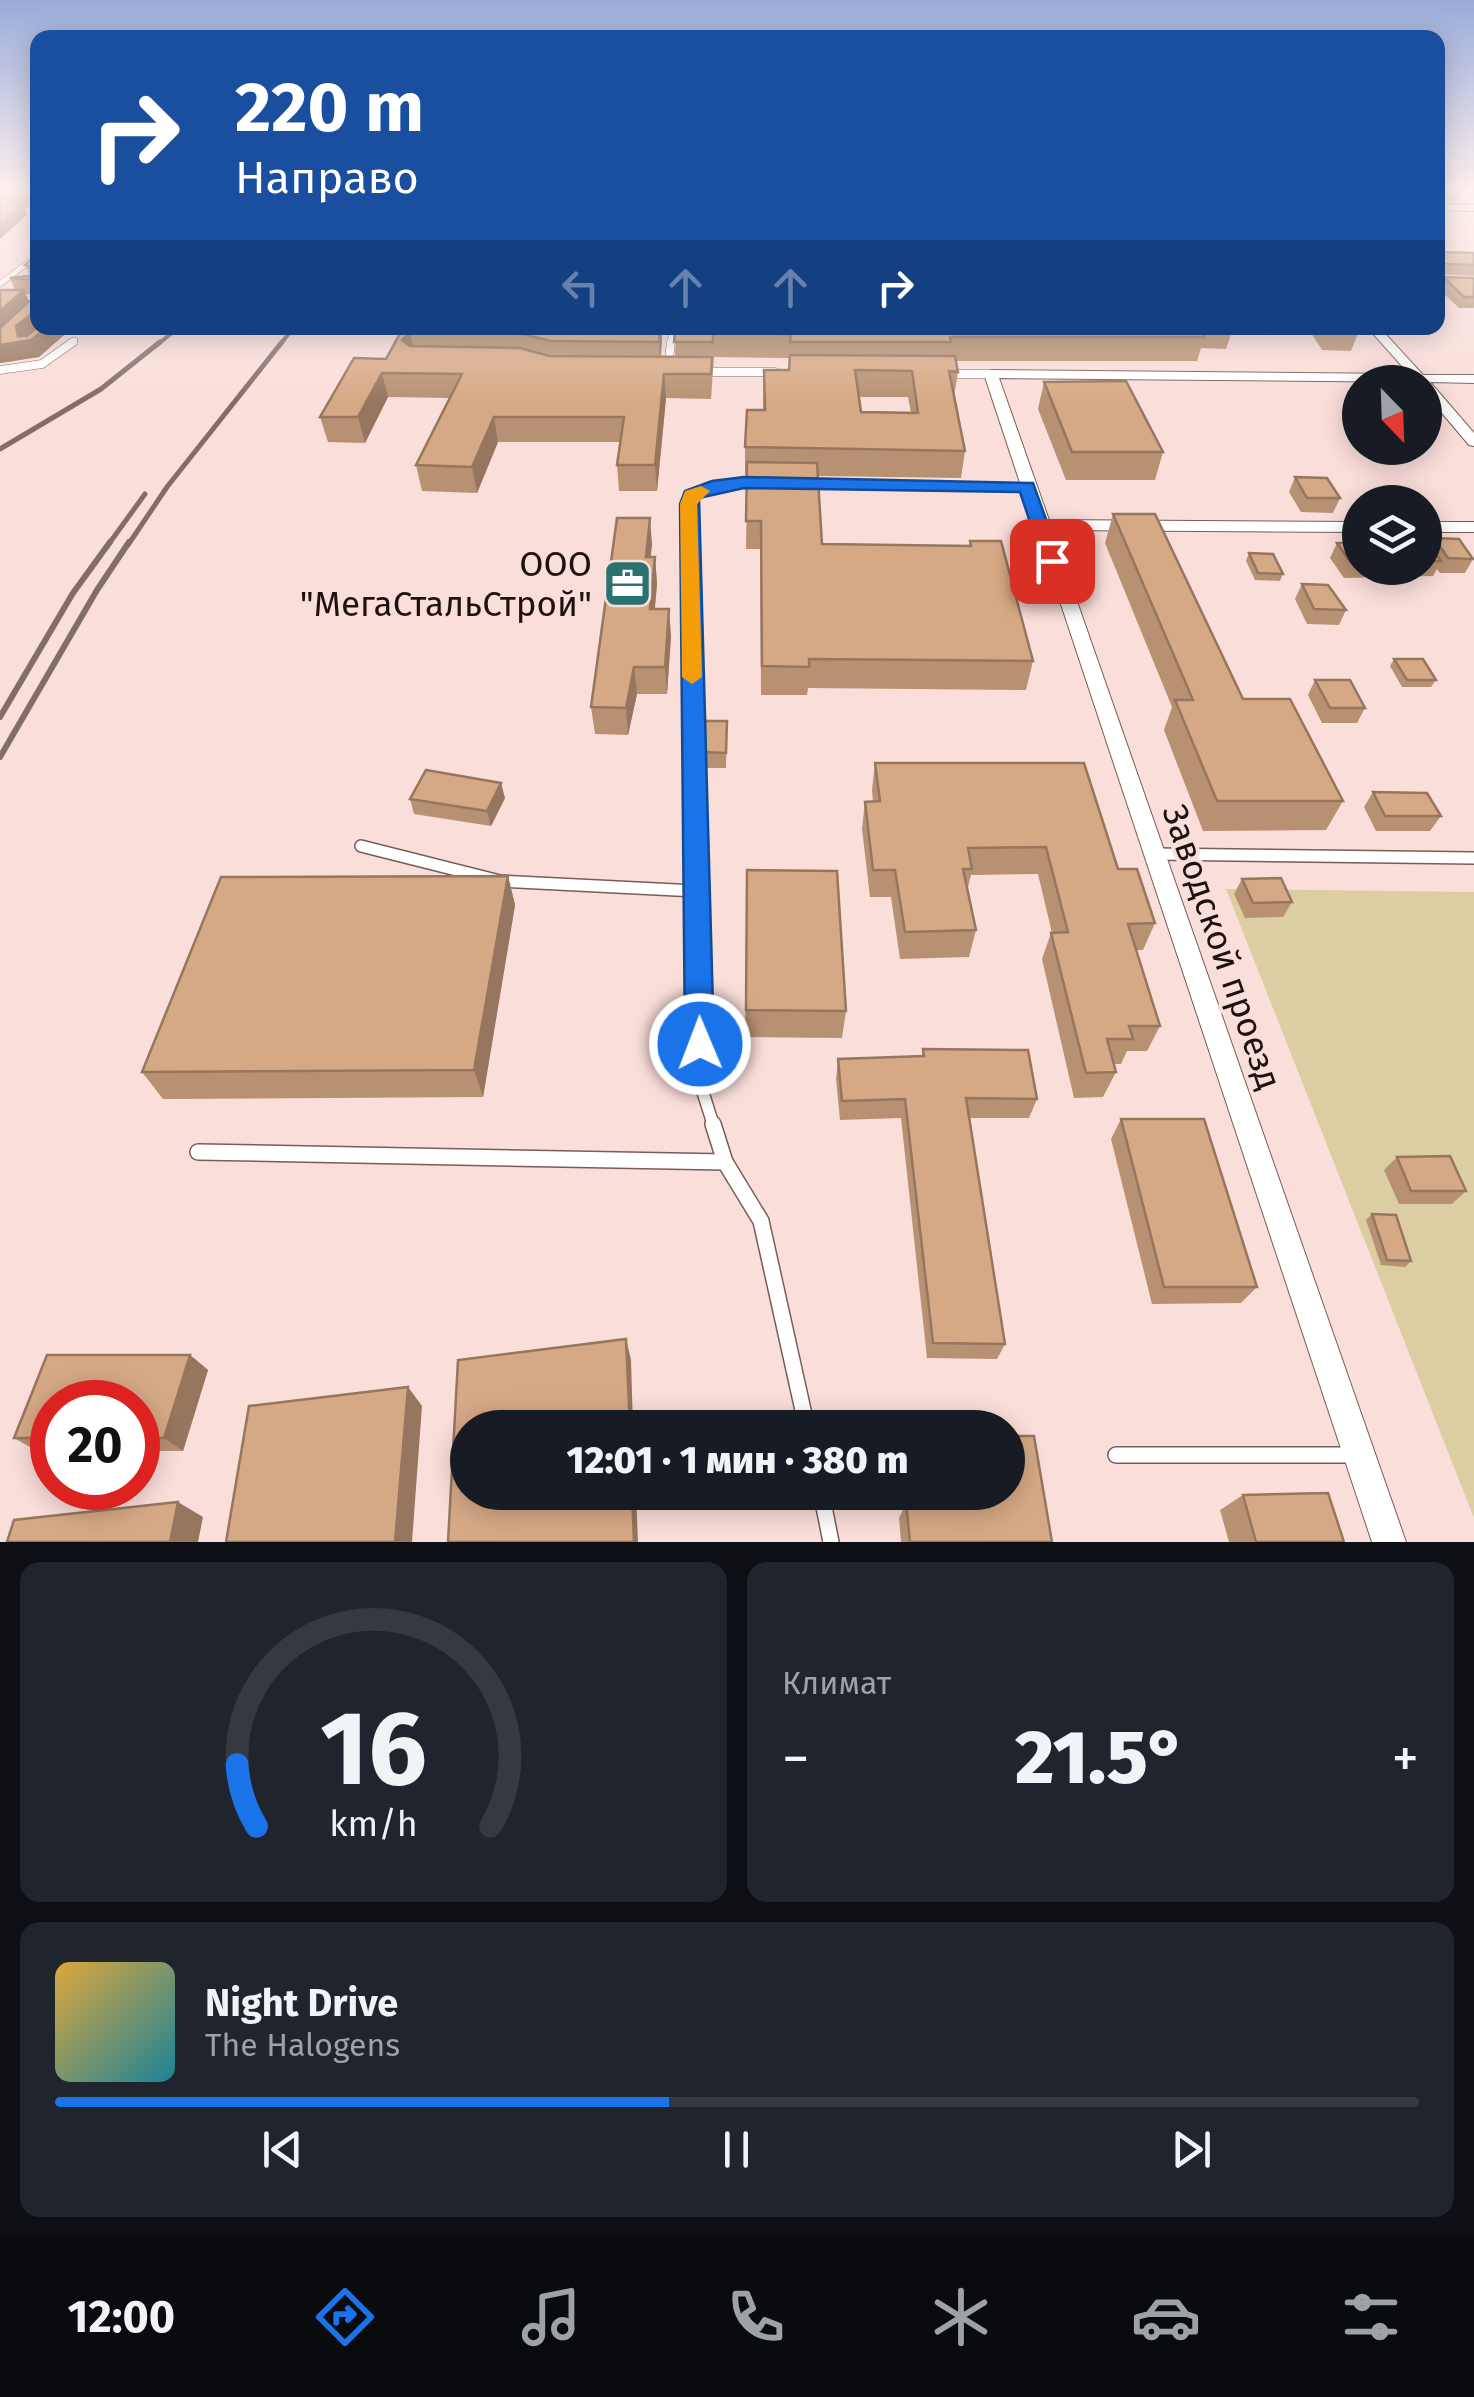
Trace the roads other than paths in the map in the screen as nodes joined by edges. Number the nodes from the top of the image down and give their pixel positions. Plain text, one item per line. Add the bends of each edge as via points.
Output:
1 (30, 262) edge
2 (1445, 282) edge
3 (1474, 282) edge
4 (0, 285) edge
5 (16, 286) edge
6 (0, 299) edge
7 (30, 300) edge
8 (671, 335) edge
9 (1380, 335) edge
10 (75, 340) dead end
11 (1407, 365) edge
12 (0, 370) edge
13 (652, 372) edge
14 (667, 372) junction
15 (782, 372) edge
16 (934, 374) edge
17 (991, 374) junction
18 (1474, 379) edge
19 (1342, 381) edge
20 (1442, 381) edge
21 (1442, 405) edge
22 (1474, 442) edge
23 (762, 483) edge
24 (800, 483) edge
25 (1027, 486) junction
26 (1039, 525) junction
27 (1342, 527) edge
28 (1442, 527) edge
29 (1474, 527) edge
30 (361, 846) dead end
31 (1152, 854) junction
32 (1474, 858) edge
33 (696, 891) junction
34 (198, 1152) dead end
35 (726, 1162) junction
36 (803, 1410) edge
37 (1116, 1454) dead end
38 (1359, 1455) junction
39 (825, 1510) edge
40 (831, 1542) edge
41 (1389, 1542) edge

1 - 4 lane
2 - 3 street
4 - 5 lane
6 - 7 lane
8 - 14 lane
9 - 11 street
10 - 12 lane via 40,366
13 - 14 lane
14 - 15 lane
16 - 17 lane
17 - 19 street
17 - 25 street, Заводской проезд
18 - 20 street
21 - 22 street
23 - 33 lane via 712,486 691,494 688,504
24 - 25 lane
25 - 26 street, Заводской проезд
26 - 27 street
26 - 31 street, Заводской проезд
28 - 29 street
30 - 33 lane via 500,881
31 - 32 lane
31 - 38 street, Заводской проезд
33 - 35 lane via 700,1083
34 - 35 lane
35 - 36 lane via 761,1221
37 - 38 lane
38 - 41 street, Заводской проезд
39 - 40 lane

